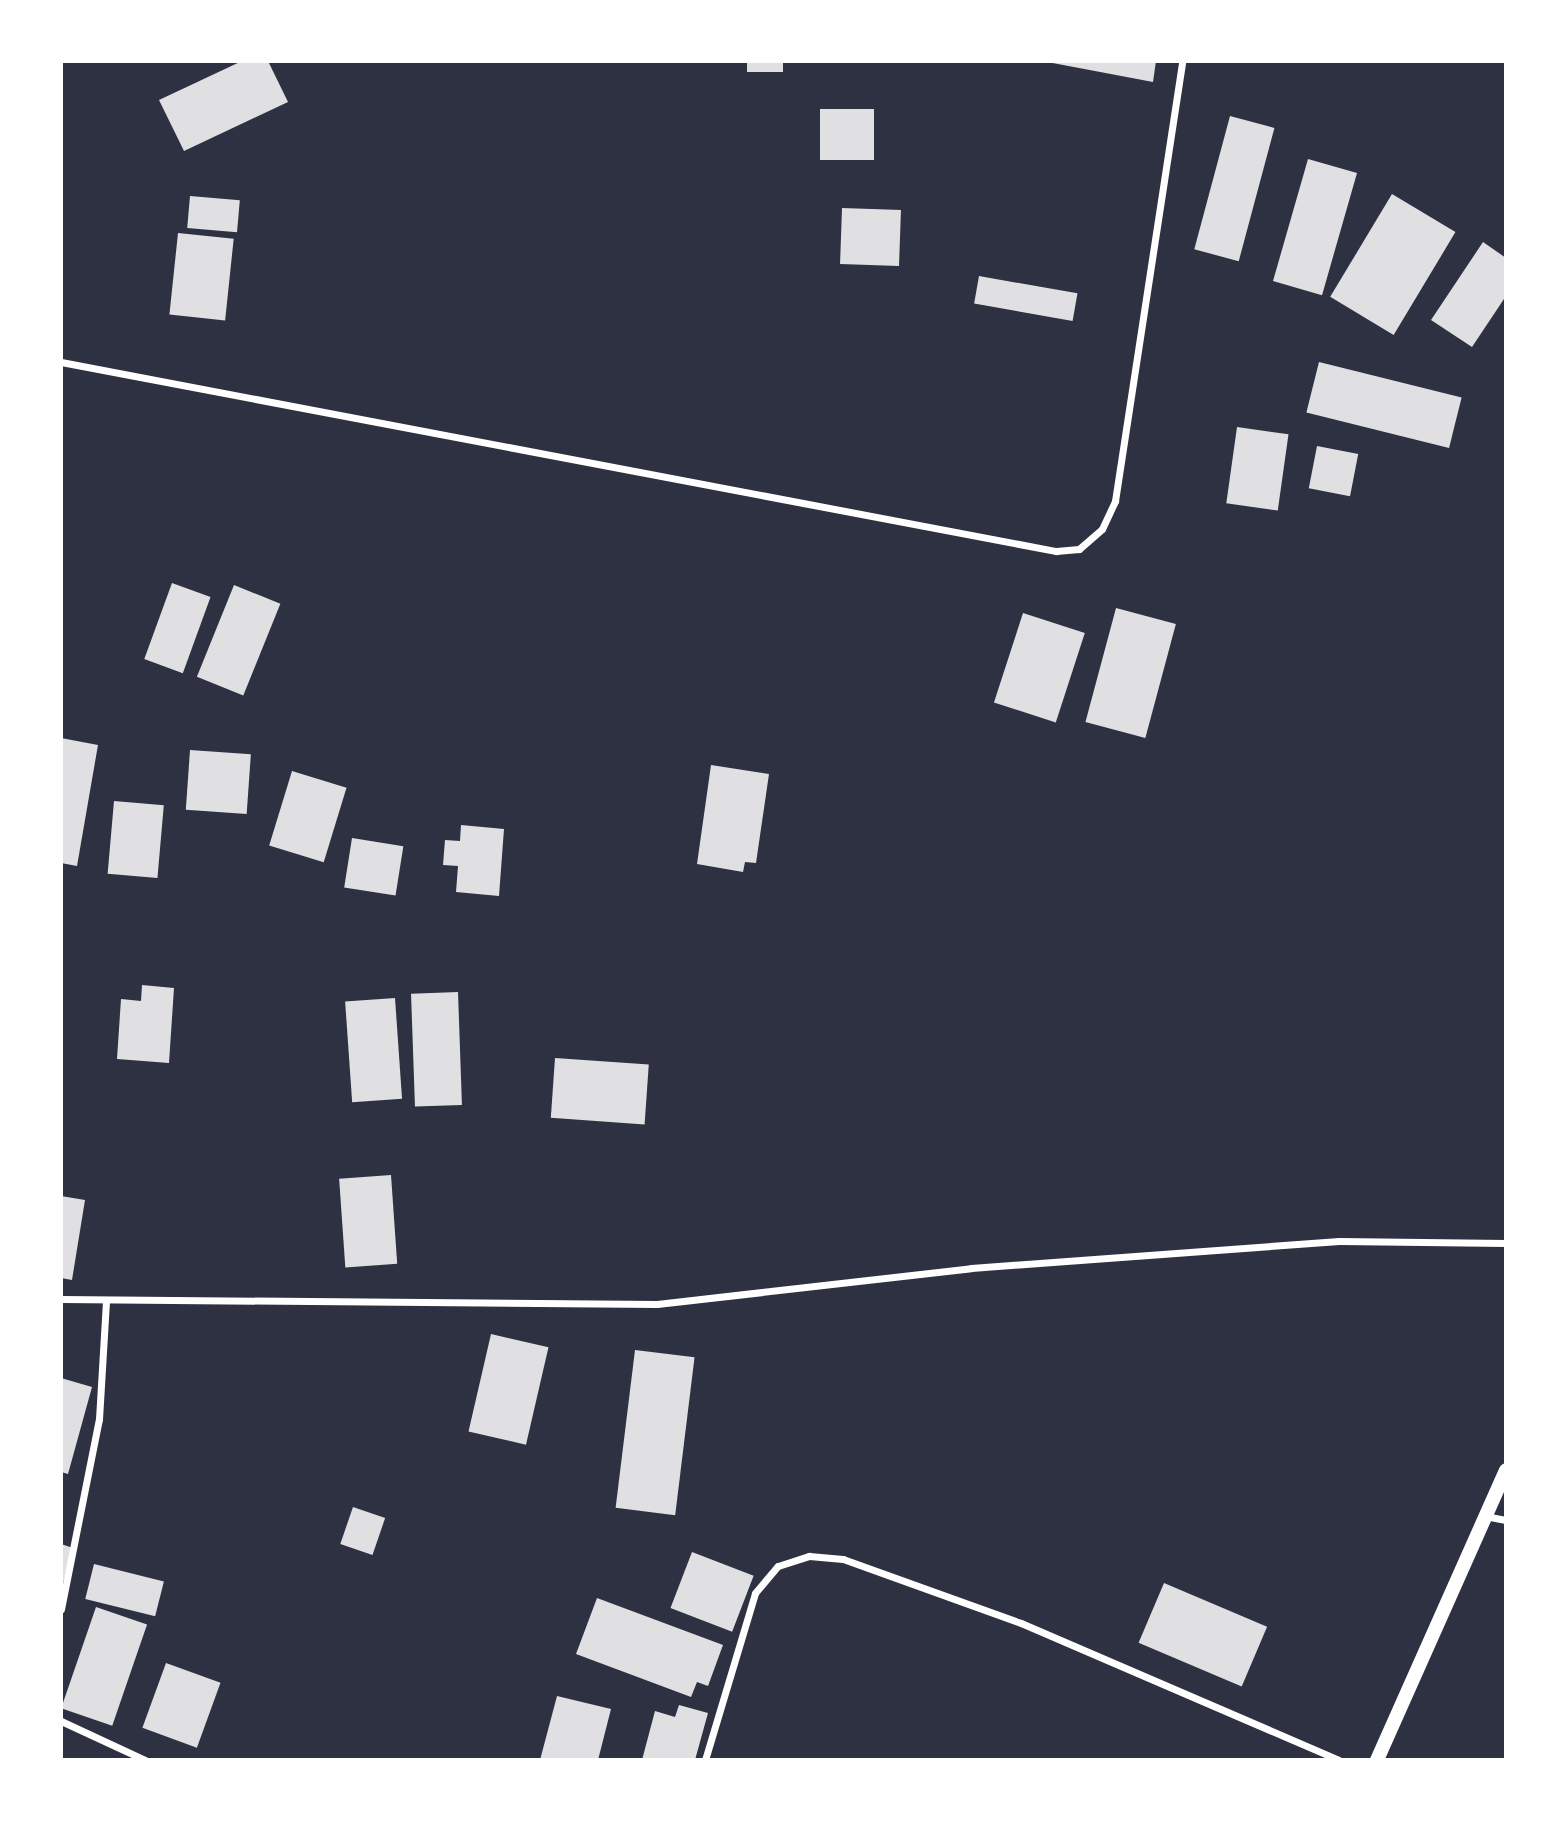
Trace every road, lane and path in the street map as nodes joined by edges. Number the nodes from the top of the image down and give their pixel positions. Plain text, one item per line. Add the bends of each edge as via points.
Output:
1 (1182, 61) edge
2 (61, 362) edge
3 (1506, 1243) edge
4 (61, 1299) edge
5 (106, 1300) junction
6 (1506, 1470) edge
7 (1485, 1516) junction
8 (1506, 1520) edge
9 (61, 1609) edge
10 (61, 1721) edge
11 (145, 1760) edge
12 (705, 1760) edge
13 (1339, 1760) edge
14 (1377, 1760) edge

1 - 2 street via 1115,501 1102,529 1079,549 1056,551
3 - 5 street via 1339,1241 971,1268 657,1304
4 - 5 street
5 - 9 street via 99,1419
6 - 7 main road
7 - 8 street
7 - 14 main road
10 - 11 street
12 - 13 street via 755,1593 778,1566 809,1556 843,1559 1021,1623

